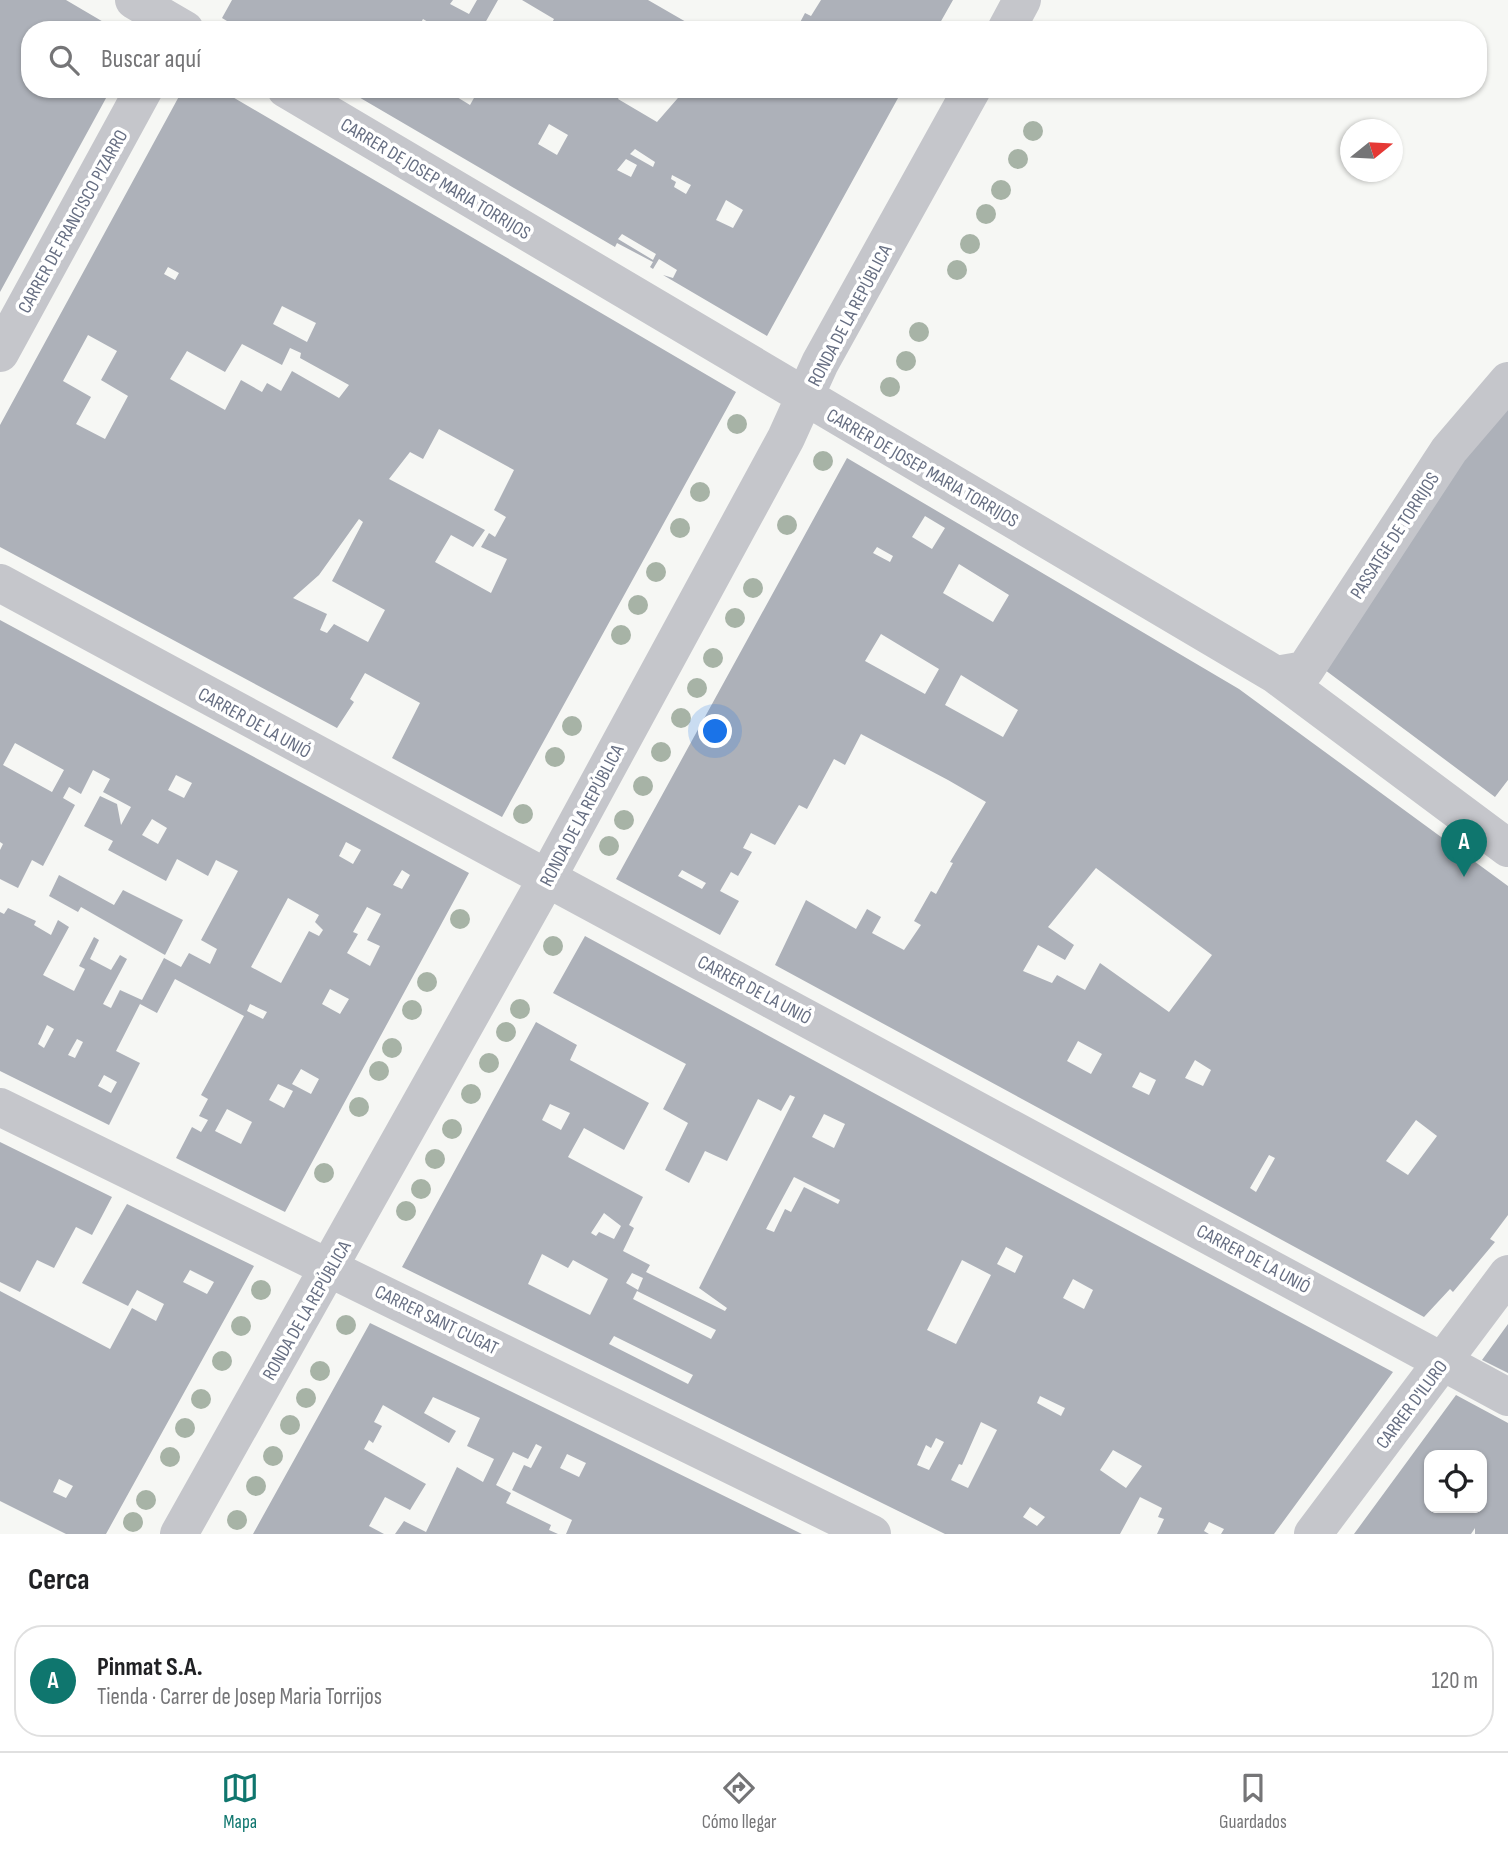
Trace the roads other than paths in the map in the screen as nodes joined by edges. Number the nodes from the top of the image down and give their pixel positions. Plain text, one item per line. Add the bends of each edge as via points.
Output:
1 (134, 0) edge
2 (1022, 0) edge
3 (183, 21) edge
4 (1011, 21) edge
5 (139, 98) edge
6 (301, 98) edge
7 (967, 98) edge
8 (0, 352) edge
9 (1508, 382) edge
10 (804, 397) junction
11 (0, 583) edge
12 (1276, 675) junction
13 (1506, 843) edge
14 (546, 880) junction
15 (0, 1107) edge
16 (330, 1269) junction
17 (1508, 1274) edge
18 (1443, 1362) junction
19 (1508, 1397) edge
20 (179, 1534) edge
21 (872, 1534) edge
22 (1313, 1534) edge

1 - 3 street
2 - 4 street
5 - 8 street, CARRER DE FRANCISCO PIZARRO
6 - 10 street, CARRER DE JOSEP MARIA TORRIJOS
7 - 10 street, RONDA DE LA REPÚBLICA
9 - 12 street, PASSATGE DE TORRIJOS via 1449,450 1305,670
10 - 12 street, CARRER DE JOSEP MARIA TORRIJOS
10 - 14 street, RONDA DE LA REPÚBLICA
11 - 14 street, CARRER DE LA UNIÓ
12 - 13 street, CARRER DE JOSEP MARIA TORRIJOS
14 - 16 street, RONDA DE LA REPÚBLICA
14 - 18 street, CARRER DE LA UNIÓ via 729,974
15 - 16 street, CARRER SANT CUGAT
16 - 20 street, RONDA DE LA REPÚBLICA
16 - 21 street, CARRER SANT CUGAT
17 - 18 street, CARRER D'ILURO
18 - 19 street, CARRER DE LA UNIÓ
18 - 22 street, CARRER D'ILURO

